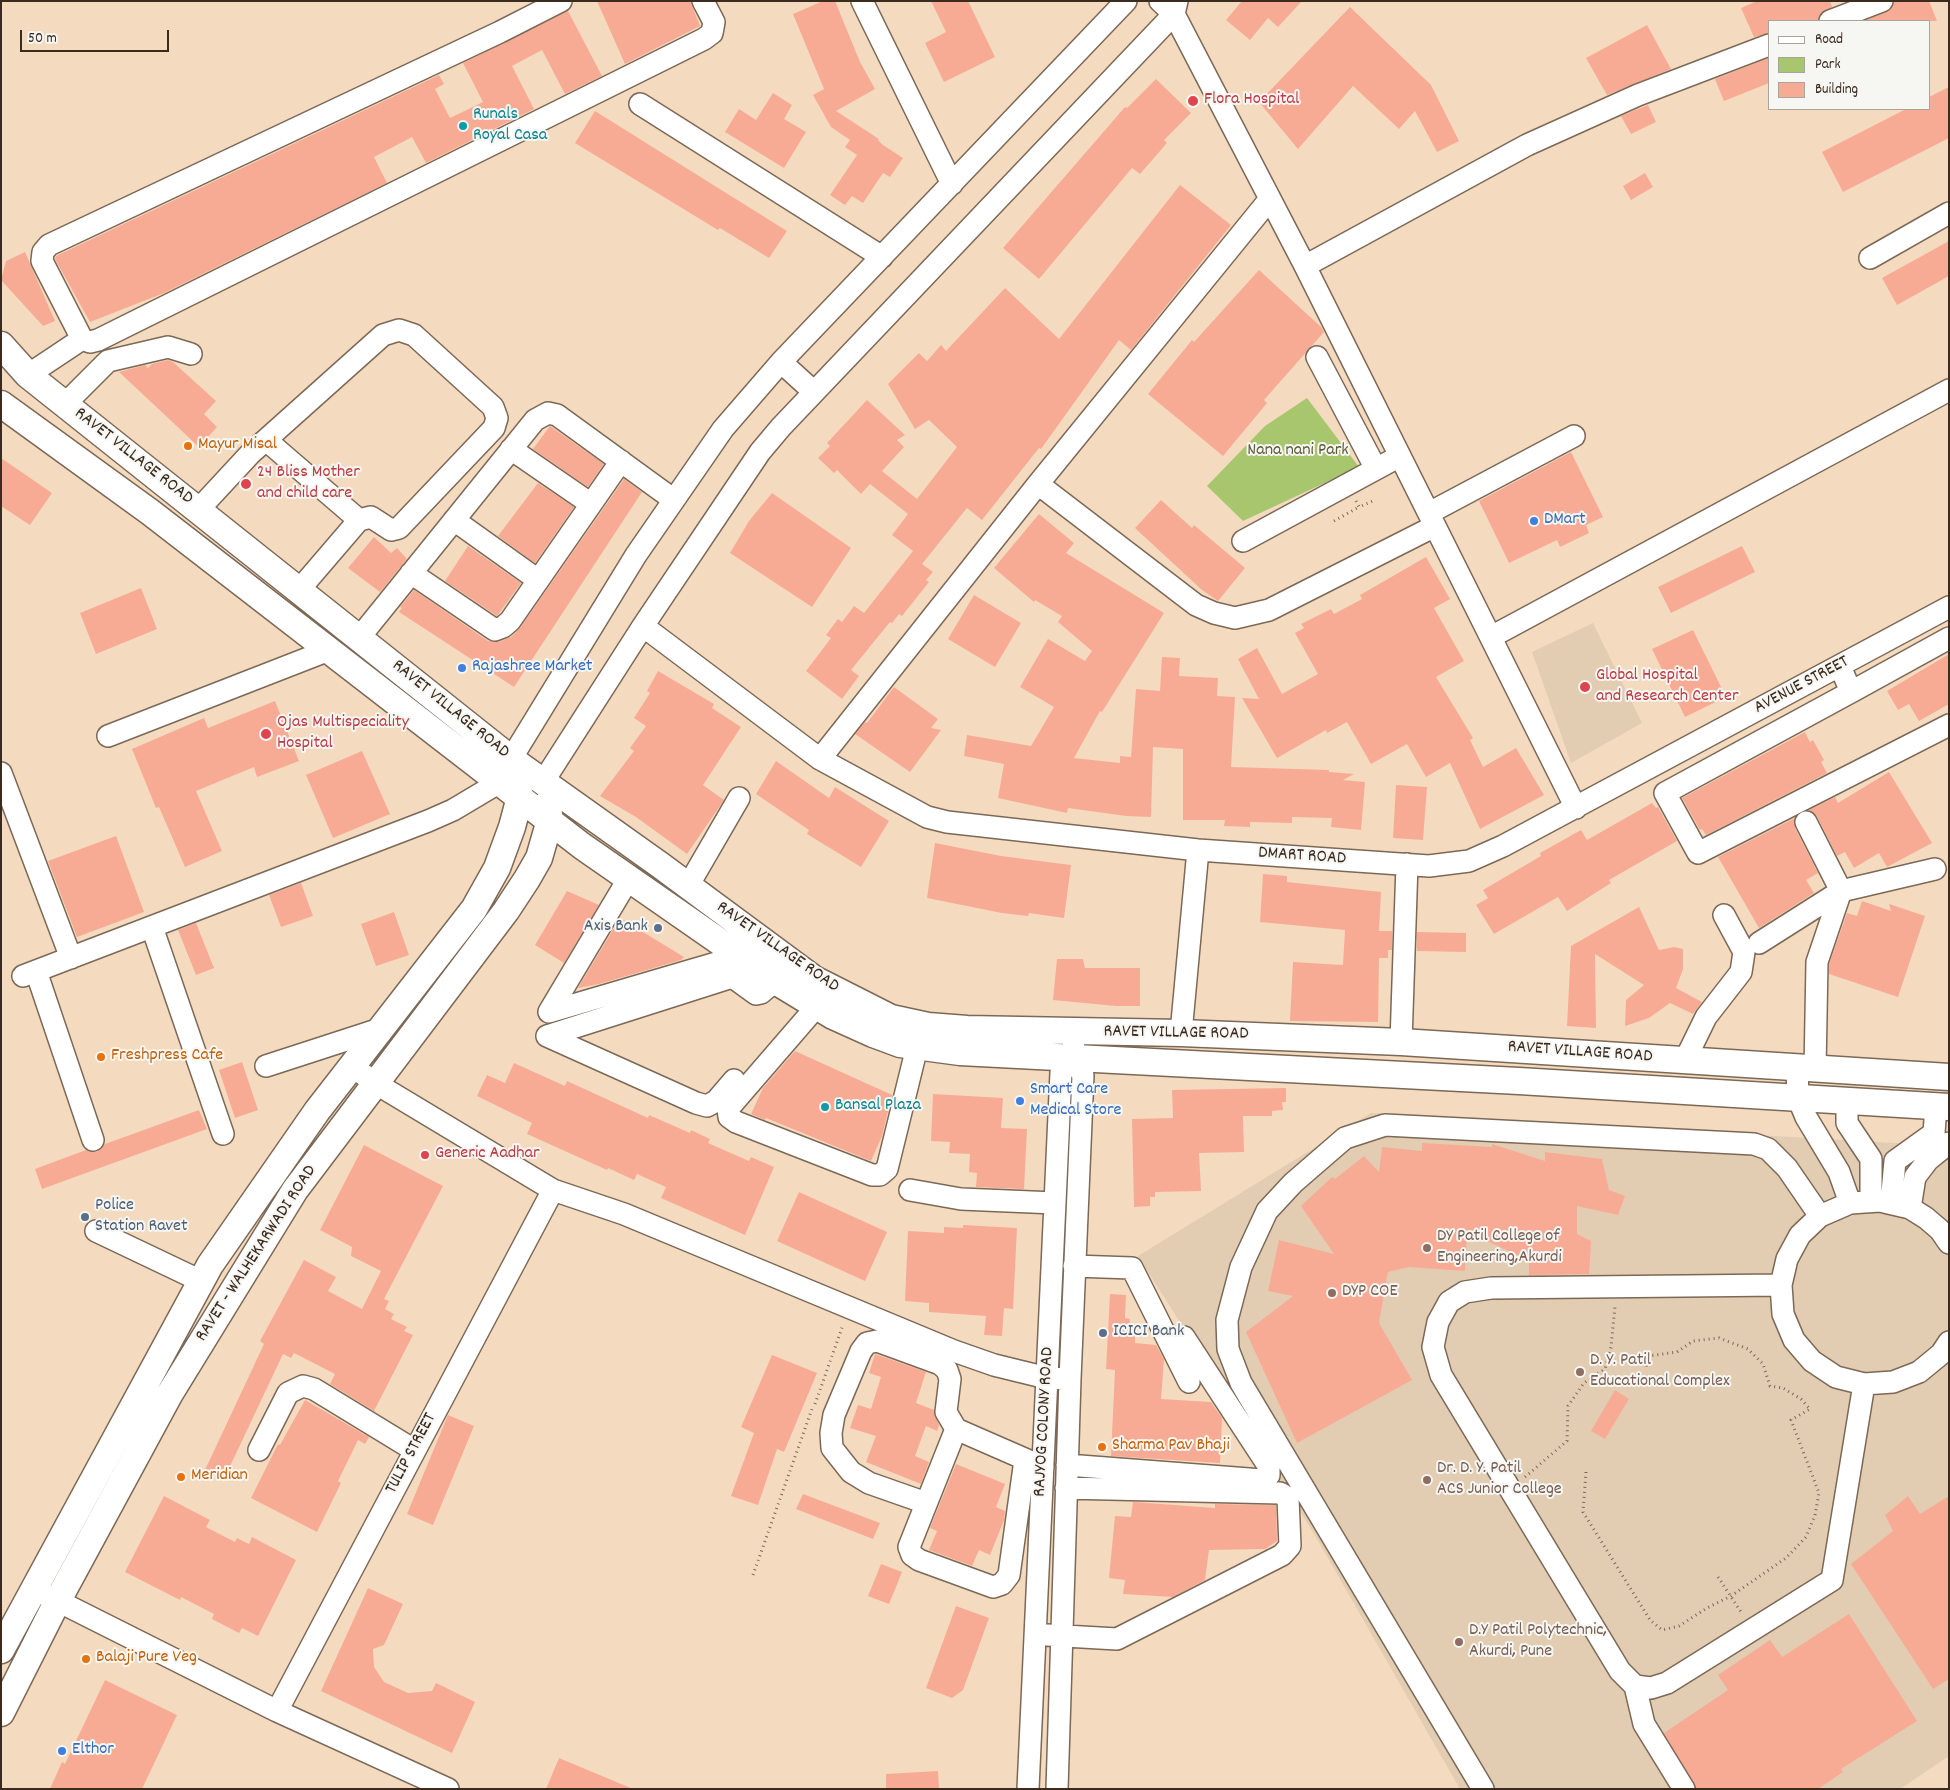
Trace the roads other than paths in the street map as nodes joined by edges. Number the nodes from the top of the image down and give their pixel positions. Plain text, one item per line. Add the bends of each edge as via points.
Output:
1 (561, 1) edge
2 (703, 1) edge
3 (862, 1) edge
4 (1126, 1) edge
5 (1882, 1) edge
6 (1170, 5) edge
7 (1833, 20) edge
8 (1768, 45) edge
9 (640, 104) dead end
10 (952, 184) junction
11 (1269, 200) junction
12 (1949, 213) edge
13 (882, 257) junction
14 (1870, 258) dead end
15 (1306, 266) junction
16 (82, 339) junction
17 (1, 345) edge
18 (190, 354) dead end
19 (1317, 357) dead end
20 (781, 362) junction
21 (23, 371) junction
22 (1949, 390) edge
23 (814, 392) junction
24 (1, 398) edge
25 (1, 404) edge
26 (65, 404) junction
27 (1574, 436) dead end
28 (266, 440) junction
29 (511, 449) junction
30 (1400, 456) junction
31 (621, 462) junction
32 (1376, 469) junction
33 (1038, 484) junction
34 (674, 500) junction
35 (591, 504) junction
36 (199, 509) junction
37 (1432, 519) junction
38 (360, 520) junction
39 (454, 520) junction
40 (1243, 541) dead end
41 (411, 573) junction
42 (538, 580) junction
43 (299, 590) junction
44 (1949, 607) edge
45 (643, 626) junction
46 (1491, 637) junction
47 (359, 638) junction
48 (1949, 638) edge
49 (328, 650) junction
50 (1840, 666) junction
51 (1851, 692) junction
52 (1949, 725) edge
53 (108, 736) dead end
54 (820, 760) junction
55 (1, 773) edge
56 (510, 779) junction
57 (543, 782) junction
58 (739, 798) dead end
59 (1576, 808) junction
60 (550, 820) junction
61 (1806, 822) dead end
62 (1198, 850) junction
63 (1407, 864) junction
64 (1935, 869) dead end
65 (629, 878) junction
66 (688, 886) junction
67 (1841, 891) junction
68 (1724, 915) dead end
69 (152, 927) junction
70 (1759, 943) dead end
71 (740, 956) junction
72 (71, 958) junction
73 (776, 980) junction
74 (810, 1002) junction
75 (380, 1029) junction
76 (1074, 1032) junction
77 (1181, 1033) junction
78 (1401, 1042) junction
79 (917, 1047) junction
80 (1072, 1059) junction
81 (1685, 1060) junction
82 (266, 1066) dead end
83 (352, 1066) junction
84 (1806, 1069) junction
85 (1949, 1077) edge
86 (375, 1083) junction
87 (1798, 1098) junction
88 (1846, 1101) junction
89 (1942, 1107) edge
90 (223, 1134) dead end
91 (93, 1140) dead end
92 (1949, 1143) edge
93 (553, 1190) junction
94 (910, 1190) dead end
95 (1055, 1202) junction
96 (1850, 1203) junction
97 (1890, 1204) junction
98 (1820, 1216) junction
99 (96, 1230) dead end
100 (1946, 1232) edge
101 (1074, 1266) junction
102 (201, 1281) junction
103 (1780, 1285) junction
104 (1184, 1337) dead end
105 (1949, 1342) edge
106 (1047, 1378) junction
107 (1070, 1379) junction
108 (1189, 1382) dead end
109 (1864, 1384) junction
110 (956, 1429) junction
111 (259, 1450) dead end
112 (414, 1450) junction
113 (1034, 1464) junction
114 (1067, 1465) junction
115 (1066, 1488) junction
116 (926, 1503) junction
117 (33, 1588) junction
118 (57, 1602) junction
119 (1036, 1635) junction
120 (1061, 1636) junction
121 (1, 1650) edge
122 (1635, 1686) junction
123 (277, 1711) junction
124 (1, 1713) edge
125 (448, 1789) edge
126 (1028, 1789) edge
127 (1057, 1789) edge
128 (1484, 1789) edge
129 (1684, 1789) edge

1 - 16 street via 49,245 43,252 42,261
2 - 16 street via 714,22 712,33 704,39 98,340
3 - 10 street
4 - 10 street
5 - 7 street
6 - 11 street
6 - 23 street
8 - 15 street via 1638,95 1527,145
9 - 13 street
10 - 13 street
11 - 15 street
11 - 33 street
12 - 14 street
13 - 20 street
15 - 30 street
16 - 21 street
17 - 21 main road, RAVET VILLAGE ROAD
18 - 26 street via 168,347 108,360
19 - 32 street
20 - 23 street
20 - 34 street via 722,429
21 - 24 main road via 14,388
21 - 26 main road, RAVET VILLAGE ROAD
22 - 46 street
23 - 45 street via 760,452
25 - 49 main road, RAVET VILLAGE ROAD via 150,512
26 - 36 main road, RAVET VILLAGE ROAD
27 - 37 street
28 - 36 street
28 - 38 street
28 - 38 street via 383,335 398,330 414,335 493,407 497,418 494,428 399,528 391,530 371,517
29 - 31 street via 535,420 548,413 557,415
29 - 35 street
29 - 39 street
30 - 32 street
30 - 37 street
31 - 34 street
31 - 35 street
32 - 40 street
33 - 37 street via 1196,605 1235,618 1268,610
33 - 54 street
34 - 56 street via 636,555
35 - 42 street
36 - 43 main road, RAVET VILLAGE ROAD
37 - 46 street
38 - 43 street
39 - 41 street
39 - 42 street
41 - 42 street via 494,630 510,621
41 - 47 street
43 - 47 main road, RAVET VILLAGE ROAD
44 - 50 street, AVENUE STREET
45 - 54 street, DMART ROAD
45 - 57 street
46 - 59 street
47 - 56 main road, RAVET VILLAGE ROAD
48 - 51 street
49 - 53 street
49 - 56 main road, RAVET VILLAGE ROAD
50 - 51 street
50 - 59 street, AVENUE STREET
51 - 52 street via 1665,793 1698,853
54 - 62 street, DMART ROAD via 909,809 948,822
55 - 72 street
56 - 57 main road, RAVET VILLAGE ROAD
56 - 60 main road, RAVET VILLAGE ROAD
56 - 69 street via 453,810
56 - 75 main road, RAVET - WALHEKARWADI ROAD via 497,868 474,909
57 - 60 main road
57 - 66 main road, RAVET VILLAGE ROAD
58 - 66 street
59 - 63 street, DMART ROAD via 1469,861 1429,866
60 - 65 main road, RAVET VILLAGE ROAD
60 - 86 main road, RAVET - WALHEKARWADI ROAD via 539,858 528,880
61 - 67 street
62 - 63 street, DMART ROAD
62 - 77 street
63 - 78 street
64 - 67 street
65 - 71 main road, RAVET VILLAGE ROAD
65 - 71 street via 550,1012
66 - 76 main road, RAVET VILLAGE ROAD via 814,979 891,1018 928,1026 967,1029
67 - 70 street
67 - 84 street via 1817,962
68 - 81 street via 1744,952 1741,972 1706,1018
69 - 72 street
69 - 90 street
71 - 73 main road, RAVET VILLAGE ROAD
72 - 91 street via 30,973
73 - 74 main road, RAVET VILLAGE ROAD
73 - 74 street via 756,994 734,978 729,978 548,1036 707,1106 716,1101
74 - 79 main road, RAVET VILLAGE ROAD via 873,1034
74 - 79 street via 728,1109 729,1117 736,1122 872,1175 880,1175 887,1169
75 - 82 street
75 - 83 main road, RAVET - WALHEKARWADI ROAD
76 - 77 main road, RAVET VILLAGE ROAD
76 - 80 street, RAJYOG COLONY ROAD
77 - 78 main road, RAVET VILLAGE ROAD
78 - 81 main road, RAVET VILLAGE ROAD
79 - 80 main road, RAVET VILLAGE ROAD
80 - 87 main road, RAVET VILLAGE ROAD
80 - 95 street, RAJYOG COLONY ROAD via 1061,1072
80 - 101 street, RAJYOG COLONY ROAD via 1083,1075
81 - 84 main road, RAVET VILLAGE ROAD
83 - 86 street
83 - 102 main road, RAVET - WALHEKARWADI ROAD via 280,1162
84 - 85 main road, RAVET VILLAGE ROAD
84 - 87 street
86 - 93 street
86 - 118 main road, RAVET - WALHEKARWADI ROAD via 295,1190 221,1310 169,1395
87 - 88 main road, RAVET VILLAGE ROAD
87 - 96 street via 1839,1172
88 - 89 main road, RAVET VILLAGE ROAD
88 - 97 street via 1847,1123 1871,1159
89 - 97 street via 1934,1133 1895,1161
92 - 97 street via 1928,1160
93 - 106 street via 624,1214 954,1351
93 - 112 street, TULIP STREET
94 - 95 street via 961,1199
95 - 106 street, RAJYOG COLONY ROAD
96 - 97 street
96 - 98 street
97 - 100 street via 1926,1218
98 - 103 street via 1800,1235 1786,1259
98 - 128 street via 1787,1168 1768,1149 1754,1144 1385,1125 1345,1138 1293,1183 1267,1212 1241,1267 1227,1320 1228,1349 1241,1383
99 - 102 street
101 - 107 street, RAJYOG COLONY ROAD
101 - 108 street via 1132,1268
102 - 117 main road, RAVET - WALHEKARWADI ROAD
103 - 109 street via 1783,1314 1794,1340 1812,1362 1836,1377
103 - 122 street via 1491,1288 1465,1292 1449,1302 1438,1322 1433,1347 1442,1375 1620,1671
104 - 114 street via 1269,1467 1269,1475 1262,1480
105 - 109 street via 1941,1354 1919,1372 1892,1382
106 - 107 street
106 - 113 street, RAJYOG COLONY ROAD
107 - 114 street, RAJYOG COLONY ROAD
109 - 122 street via 1832,1580 1667,1683 1651,1688
110 - 113 street
110 - 116 street
110 - 116 street via 946,1412 950,1379 947,1370 940,1364 877,1341 867,1343 834,1415 832,1448 851,1472 869,1483
111 - 112 street via 288,1393 304,1386
112 - 123 street, TULIP STREET
113 - 116 street via 1009,1575 1002,1584 993,1587 912,1555 909,1547
113 - 119 street, RAJYOG COLONY ROAD
114 - 115 street, RAJYOG COLONY ROAD
115 - 120 street, RAJYOG COLONY ROAD
115 - 120 street via 1280,1493 1288,1498 1290,1546 1282,1555 1117,1639
117 - 118 street
117 - 121 main road, RAVET - WALHEKARWADI ROAD
118 - 123 street
118 - 124 main road, RAVET - WALHEKARWADI ROAD
119 - 120 street
119 - 126 street, RAJYOG COLONY ROAD
120 - 127 street, RAJYOG COLONY ROAD
122 - 129 street via 1644,1724
123 - 125 street

